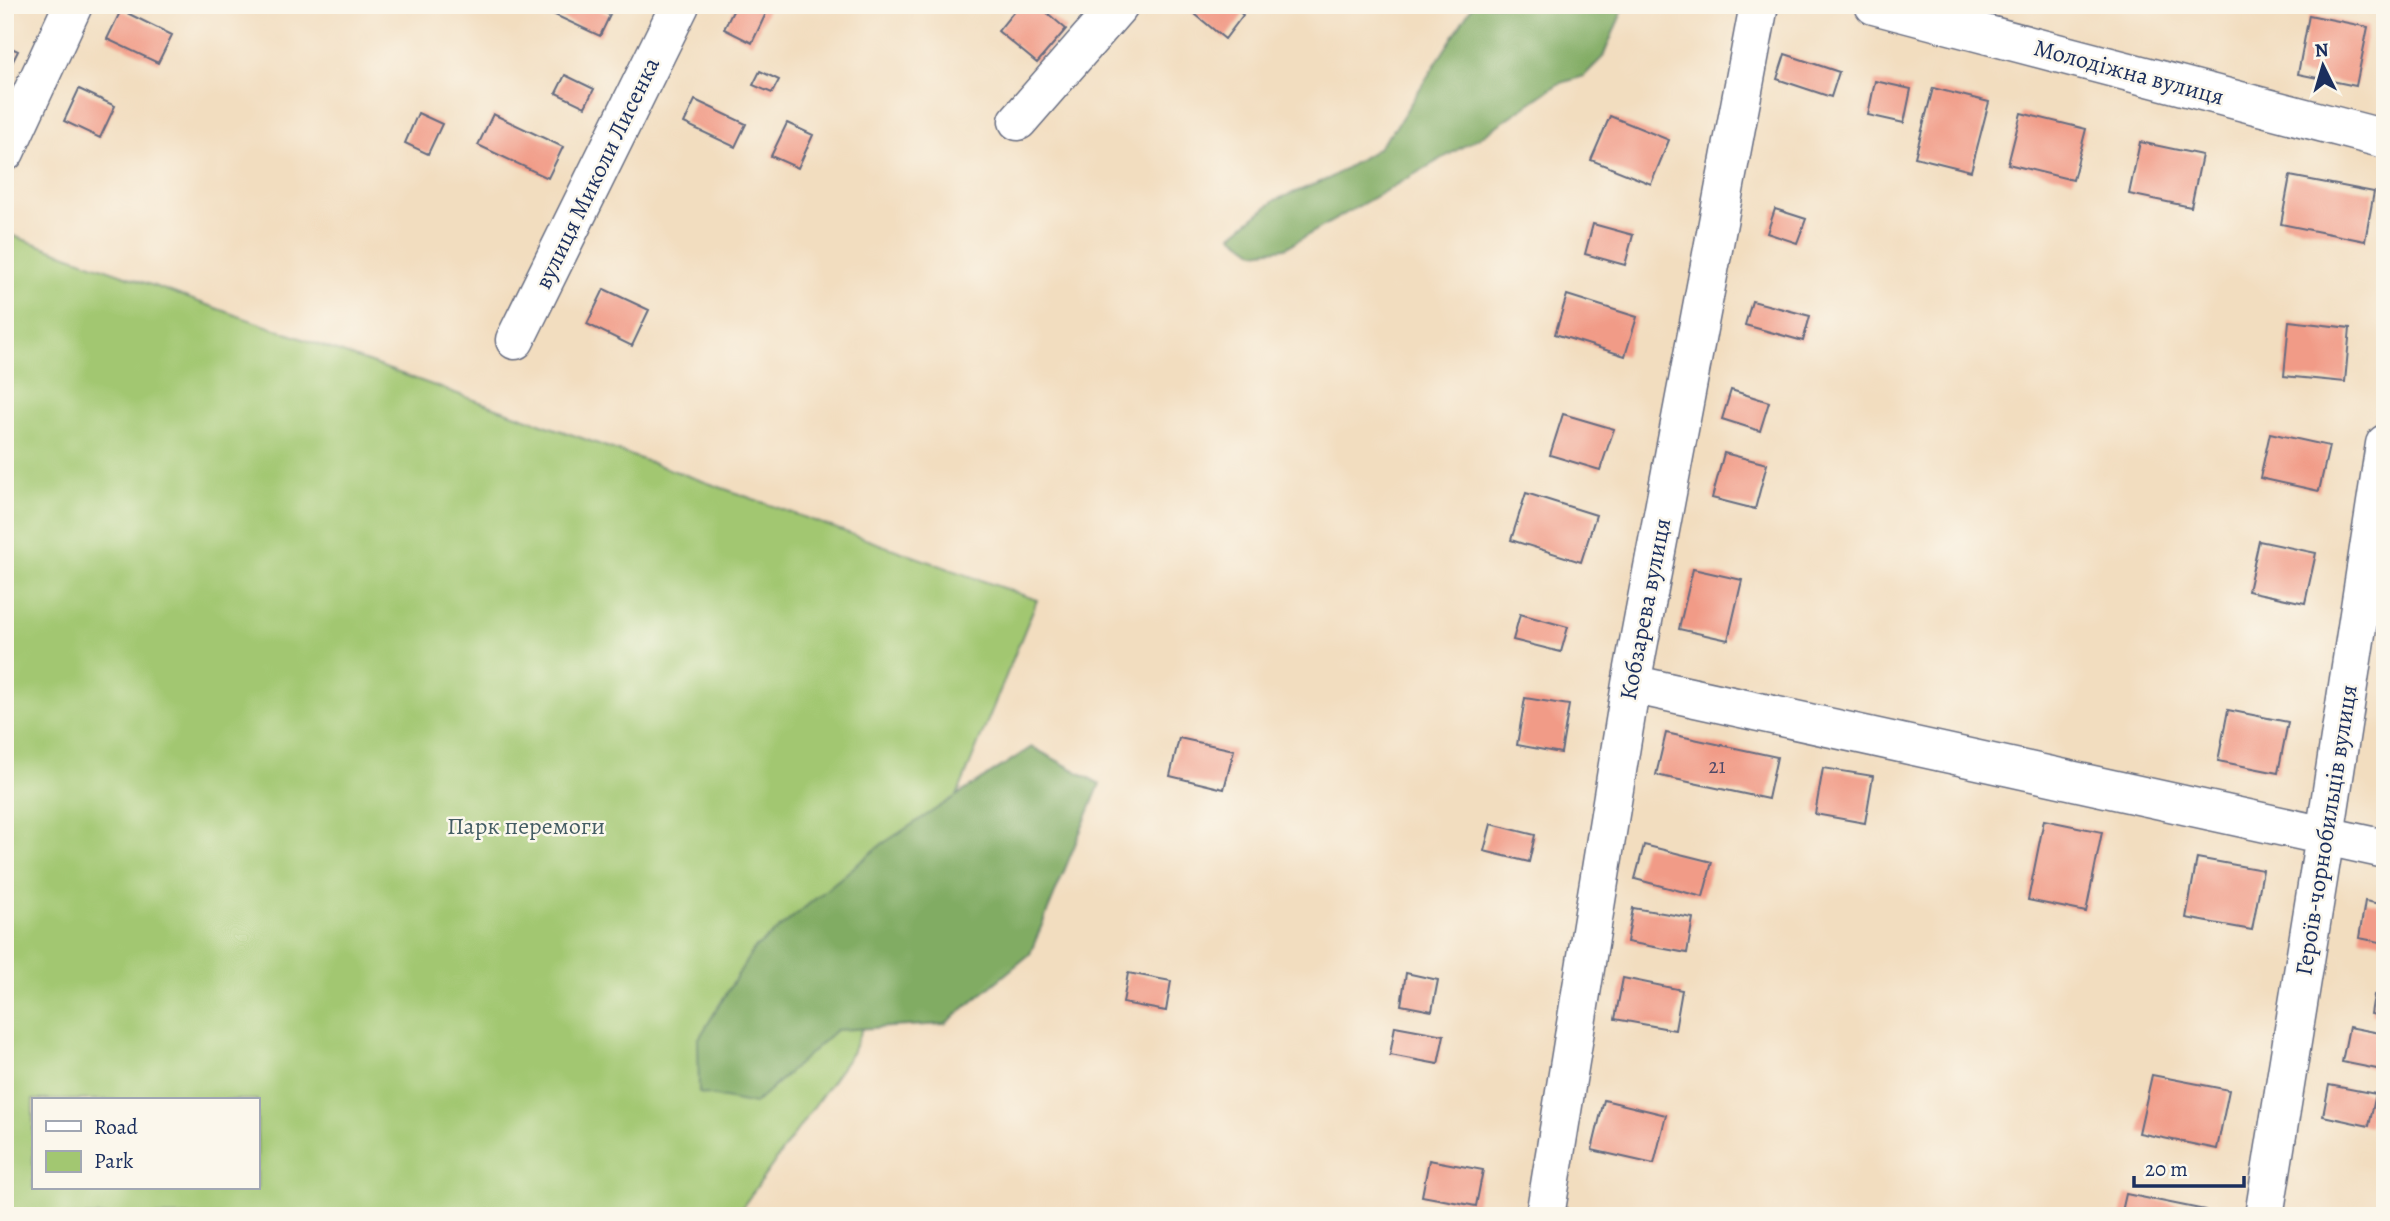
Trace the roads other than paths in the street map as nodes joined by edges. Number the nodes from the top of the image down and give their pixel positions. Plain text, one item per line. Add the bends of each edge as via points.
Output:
1 (73, 5) edge
2 (680, 5) edge
3 (1119, 5) edge
4 (1759, 5) edge
5 (1874, 5) edge
6 (1018, 121) dead end
7 (2385, 139) edge
8 (5, 152) edge
9 (515, 340) dead end
10 (2385, 444) edge
11 (1631, 684) junction
12 (2325, 836) junction
13 (2385, 849) edge
14 (1545, 1216) edge
15 (2264, 1216) edge

1 - 8 street
2 - 9 street, вулиця Миколи Лисенка
3 - 6 street
4 - 11 street, Кобзарева вулиця
5 - 7 street, Молодіжна вулиця
10 - 12 street, Героїв-чорнобильців вулиця
11 - 12 street
11 - 14 street, Кобзарева вулиця
12 - 13 street
12 - 15 street, Героїв-чорнобильців вулиця

